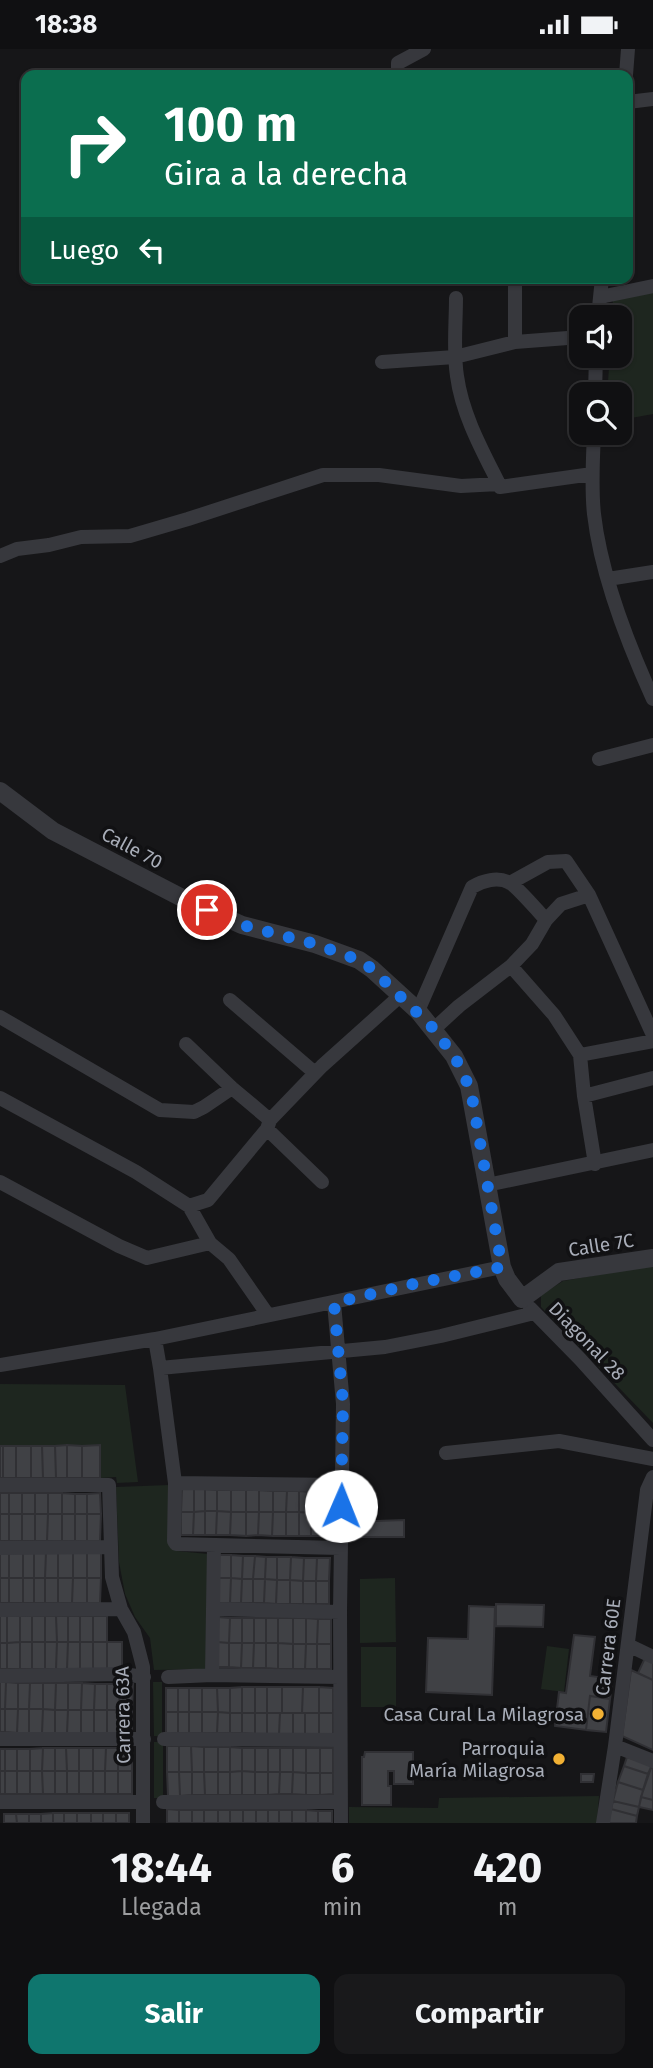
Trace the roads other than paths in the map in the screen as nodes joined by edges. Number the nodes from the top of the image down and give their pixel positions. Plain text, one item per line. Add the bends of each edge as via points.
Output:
1 (424, 49) edge
2 (628, 49) edge
3 (398, 70) edge
4 (626, 70) edge
5 (653, 99) edge
6 (633, 101) edge
7 (515, 284) edge
8 (601, 284) edge
9 (653, 286) edge
10 (600, 297) junction
11 (456, 298) dead end
12 (599, 305) edge
13 (569, 338) edge
14 (515, 342) junction
15 (455, 357) junction
16 (382, 362) dead end
17 (593, 445) edge
18 (592, 474) junction
19 (499, 484) junction
20 (0, 556) edge
21 (653, 572) edge
22 (608, 579) junction
23 (653, 699) edge
24 (653, 745) edge
25 (599, 759) dead end
26 (0, 792) edge
27 (510, 883) junction
28 (589, 895) junction
29 (546, 920) junction
30 (510, 967) junction
31 (400, 996) junction
32 (230, 1000) dead end
33 (418, 1011) junction
34 (0, 1017) edge
35 (434, 1029) junction
36 (653, 1035) edge
37 (653, 1041) edge
38 (186, 1044) dead end
39 (580, 1055) junction
40 (316, 1073) junction
41 (653, 1078) edge
42 (232, 1087) junction
43 (584, 1096) junction
44 (0, 1098) edge
45 (268, 1124) junction
46 (653, 1150) edge
47 (595, 1164) junction
48 (0, 1182) edge
49 (322, 1182) dead end
50 (487, 1185) junction
51 (189, 1206) junction
52 (211, 1243) junction
53 (653, 1258) edge
54 (502, 1267) junction
55 (334, 1303) junction
56 (528, 1306) junction
57 (268, 1315) junction
58 (155, 1339) junction
59 (339, 1351) junction
60 (0, 1365) edge
61 (160, 1368) junction
62 (653, 1440) edge
63 (446, 1453) dead end
64 (653, 1459) edge
65 (653, 1477) edge
66 (175, 1483) junction
67 (0, 1485) edge
68 (342, 1485) junction
69 (214, 1545) junction
70 (110, 1547) junction
71 (0, 1548) edge
72 (341, 1548) junction
73 (121, 1609) junction
74 (214, 1609) junction
75 (0, 1610) edge
76 (340, 1612) junction
77 (628, 1645) junction
78 (653, 1657) edge
79 (212, 1675) junction
80 (0, 1676) edge
81 (144, 1677) junction
82 (168, 1677) dead end
83 (340, 1677) junction
84 (0, 1739) edge
85 (144, 1739) junction
86 (164, 1739) dead end
87 (340, 1740) junction
88 (615, 1747) junction
89 (653, 1761) edge
90 (0, 1802) edge
91 (143, 1802) junction
92 (163, 1802) dead end
93 (340, 1802) junction
94 (144, 1823) edge
95 (341, 1823) edge
96 (603, 1823) edge

1 - 3 street via 398,63
2 - 4 street
5 - 6 street
7 - 14 street
8 - 10 street
9 - 10 street
10 - 12 street
11 - 15 street
13 - 14 street
14 - 15 street
15 - 16 street
15 - 19 street via 460,391
17 - 18 street
18 - 19 street
18 - 22 street via 599,548
19 - 20 street via 461,487 379,475 323,475 130,536 81,537
21 - 22 street
22 - 23 street
24 - 25 street
26 - 31 street, Calle 70 via 53,831 190,902 242,925 359,960
27 - 28 street via 548,862 566,861
27 - 29 street
27 - 33 street via 482,881 472,887
28 - 29 street via 561,904
28 - 36 street
29 - 30 street
30 - 35 street
30 - 39 street via 554,1015
31 - 33 street, Calle 70
31 - 40 street
32 - 40 street
33 - 35 street, Calle 70
34 - 42 street via 160,1109 194,1112
35 - 50 street, Calle 70 via 469,1086
37 - 39 street
38 - 42 street
39 - 43 street
40 - 45 street
41 - 43 street
42 - 45 street
43 - 47 street
44 - 51 street
45 - 49 street
45 - 51 street via 208,1200
46 - 47 street
47 - 50 street
48 - 52 street via 147,1258
50 - 54 street, Calle 70
51 - 52 street
52 - 57 street via 229,1259
53 - 56 street, Calle 7C via 559,1272
54 - 55 street
54 - 56 street, Calle 70
55 - 57 street
55 - 59 street
56 - 59 street via 485,1326 396,1345
56 - 62 street, Diagonal 28
57 - 58 street
58 - 60 street
58 - 61 street
59 - 61 street
59 - 68 street
61 - 66 street
63 - 64 street via 559,1441
65 - 77 street, Carrera 60E via 647,1490
66 - 68 street
66 - 69 street via 174,1541
67 - 70 street, Carrera 63A via 109,1485
68 - 72 street
69 - 72 street
69 - 74 street
70 - 71 street
70 - 73 street, Carrera 63A
72 - 76 street
73 - 75 street
73 - 81 street, Carrera 63A via 138,1644
74 - 76 street
74 - 79 street
76 - 83 street
77 - 78 street
77 - 88 street, Carrera 60E
79 - 82 street
79 - 83 street
80 - 81 street
81 - 85 street, Carrera 63A
83 - 87 street
84 - 85 street
85 - 91 street, Carrera 63A
86 - 87 street
87 - 93 street
88 - 89 street
88 - 96 street, Carrera 60E
90 - 91 street
91 - 94 street, Carrera 63A
92 - 93 street
93 - 95 street

